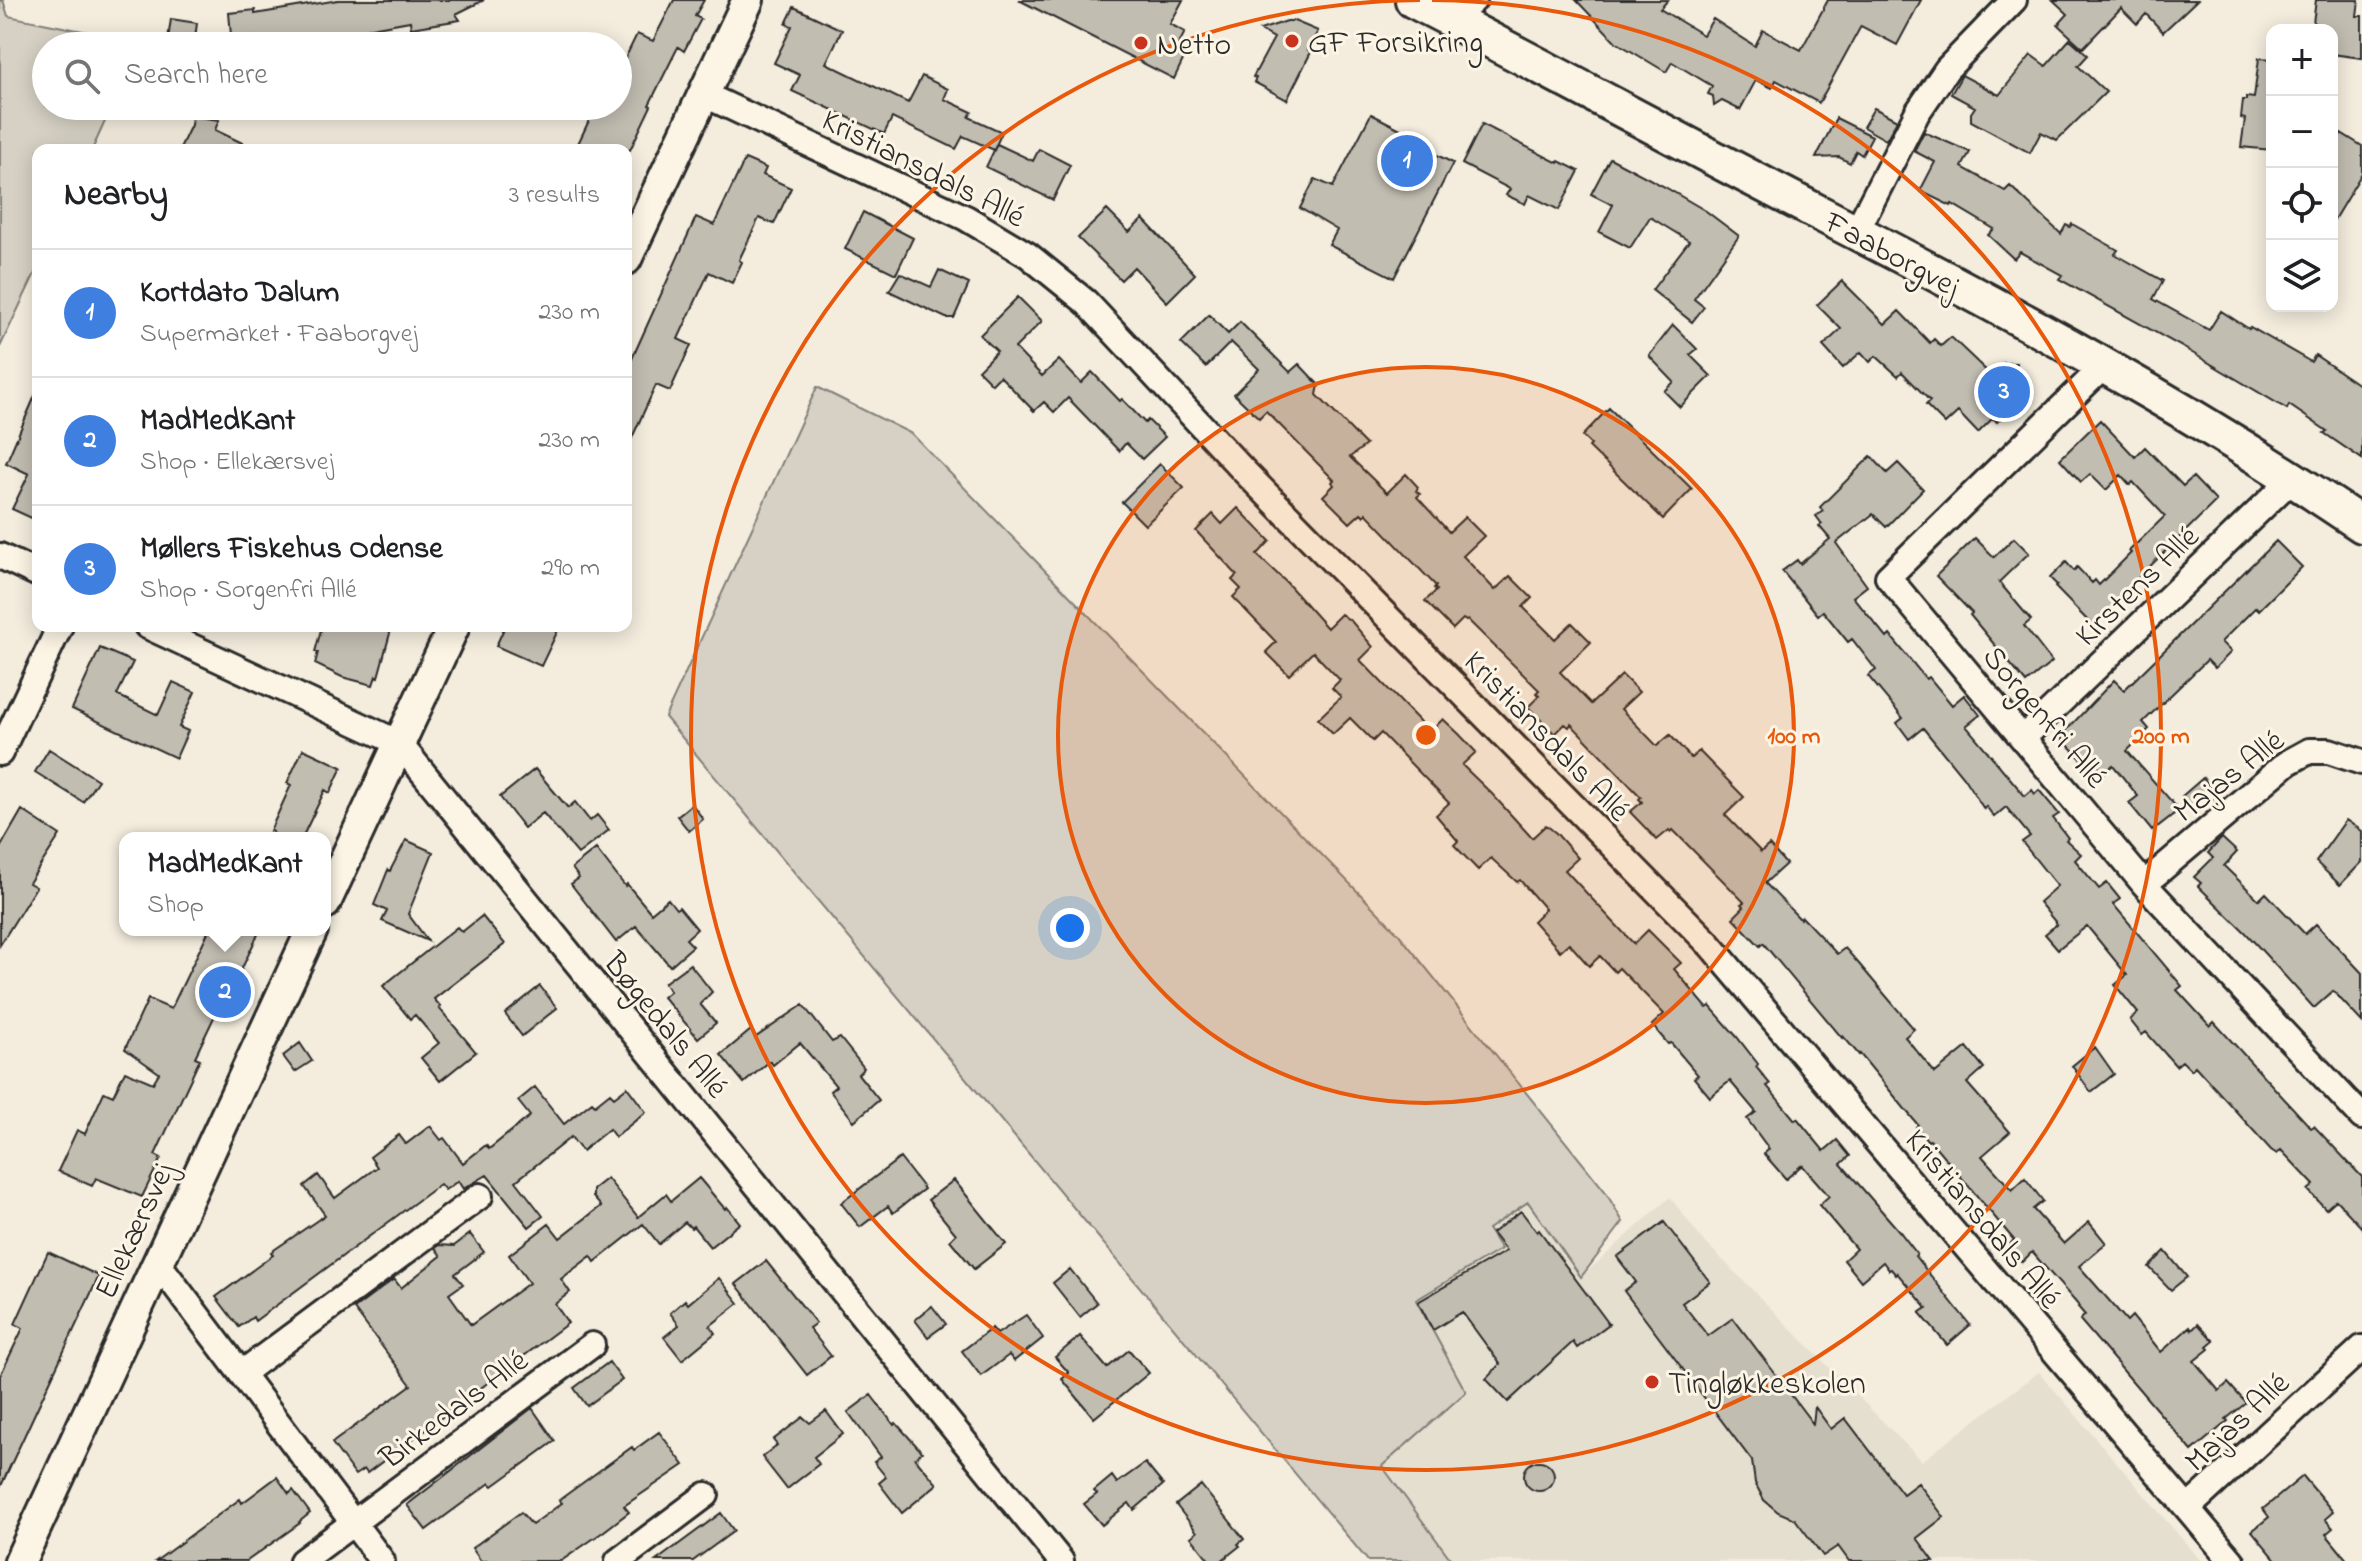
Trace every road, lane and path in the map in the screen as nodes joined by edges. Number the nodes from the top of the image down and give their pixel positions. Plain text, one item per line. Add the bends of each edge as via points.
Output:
1 (748, 0) edge
2 (1413, 0) edge
3 (2014, 0) edge
4 (1463, 10) edge
5 (703, 94) junction
6 (1856, 232) junction
7 (632, 246) edge
8 (2104, 366) junction
9 (2293, 478) junction
10 (2362, 525) edge
11 (0, 556) edge
12 (32, 571) edge
13 (57, 632) edge
14 (160, 632) edge
15 (451, 632) edge
16 (2023, 738) junction
17 (399, 743) junction
18 (0, 753) edge
19 (2362, 762) edge
20 (2144, 884) junction
21 (331, 890) edge
22 (309, 936) edge
23 (2362, 1117) edge
24 (480, 1196) dead end
25 (158, 1263) junction
26 (592, 1345) dead end
27 (2362, 1348) edge
28 (242, 1373) junction
29 (706, 1495) dead end
30 (2188, 1508) junction
31 (353, 1523) junction
32 (20, 1561) edge
33 (302, 1561) edge
34 (382, 1561) edge
35 (618, 1561) edge
36 (1061, 1561) edge
37 (2232, 1561) edge

1 - 5 street
2 - 4 main road, Faaborgvej
3 - 6 street via 1947,69 1917,113
4 - 6 main road, Faaborgvej
5 - 7 street
5 - 30 street, Kristiansdals Allé via 966,218 1028,255 1086,302 1243,470 1711,946
6 - 8 main road, Faaborgvej
8 - 9 main road, Faaborgvej
8 - 16 street, Sorgenfri Allé via 1888,577
9 - 10 main road, Faaborgvej
9 - 16 street, Kirstens Allé
11 - 12 street
13 - 18 street
14 - 17 street, Bøgedals Allé
15 - 17 street
16 - 20 street, Sorgenfri Allé
17 - 21 street
17 - 36 street, Bøgedals Allé
19 - 20 street, Majas Allé via 2329,751 2309,751 2287,763
20 - 23 street, Sorgenfri Allé
22 - 25 street, Ellekærsvej
24 - 28 street
25 - 28 street
25 - 32 street, Ellekærsvej
26 - 31 street, Birkedals Allé
27 - 30 street, Majas Allé
28 - 31 street
29 - 35 street
30 - 37 street, Kristiansdals Allé
31 - 33 street, Birkedals Allé
31 - 34 street

